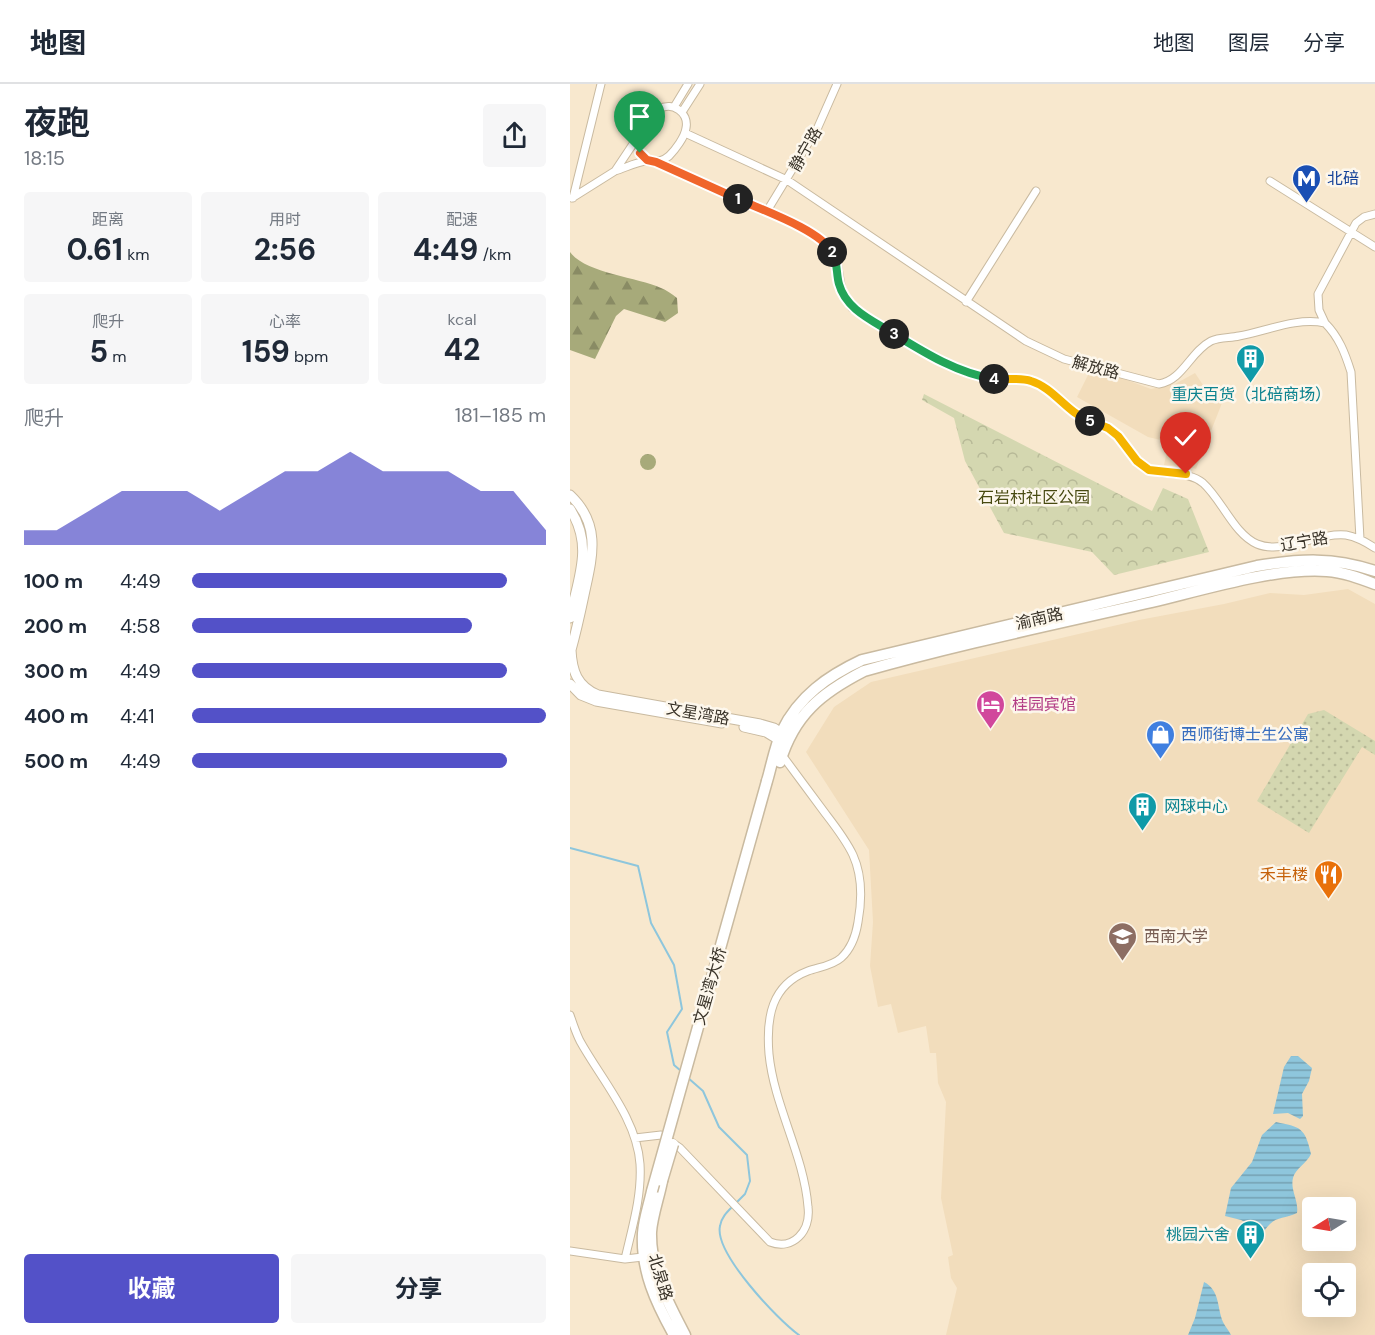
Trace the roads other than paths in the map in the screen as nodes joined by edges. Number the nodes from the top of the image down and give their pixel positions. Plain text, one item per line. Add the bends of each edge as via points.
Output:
1 (602, 84) edge
2 (688, 84) edge
3 (700, 84) edge
4 (837, 84) edge
5 (674, 107) junction
6 (682, 112) junction
7 (685, 133) junction
8 (637, 138) junction
9 (647, 160) junction
10 (656, 162) junction
11 (615, 171) junction
12 (787, 180) junction
13 (1270, 182) dead end
14 (1036, 191) dead end
15 (572, 199) edge
16 (767, 211) junction
17 (1375, 214) edge
18 (1350, 233) junction
19 (1375, 247) edge
20 (966, 302) junction
21 (1325, 323) junction
22 (570, 495) edge
23 (570, 509) edge
24 (1360, 539) junction
25 (1375, 548) edge
26 (1375, 571) edge
27 (1375, 584) edge
28 (570, 618) edge
29 (572, 636) edge
30 (570, 684) edge
31 (783, 737) junction
32 (782, 755) junction
33 (770, 782) junction
34 (570, 1015) edge
35 (635, 1138) junction
36 (662, 1181) joint
37 (652, 1191) joint
38 (570, 1251) edge
39 (644, 1257) junction
40 (625, 1259) junction
41 (674, 1335) edge
42 (685, 1335) edge

1 - 15 street
2 - 5 street
3 - 6 street
4 - 12 street, 静宁路 via 818,127
5 - 6 street
5 - 8 street via 658,109
6 - 7 street via 687,124
7 - 10 street via 668,156
7 - 12 street, 解放路
8 - 9 street via 640,153
8 - 11 street
9 - 10 street
9 - 11 street
10 - 16 street, 辽宁路
11 - 15 street
12 - 16 street, 静宁路
12 - 20 street, 解放路
13 - 18 street
14 - 20 street
16 - 24 street, 辽宁路 via 829,246 836,258 839,285 852,308 936,359 990,378 1023,379 1042,386 1083,419 1108,428 1149,470 1186,474 1201,481 1250,540 1274,547 1334,536
17 - 18 street via 1356,223
18 - 19 street
18 - 21 street via 1318,294
20 - 21 street, 解放路 via 1026,341 1064,358 1159,384 1177,376 1197,351 1212,340 1303,321
21 - 24 street via 1344,350 1351,372
22 - 29 main road, 文星湾路 via 584,513 593,539
23 - 28 main road via 580,527 584,547
24 - 25 street, 辽宁路
26 - 31 highway, 渝南路 via 1326,559 1269,564 862,660 818,685 801,702
27 - 31 highway, 渝南路 via 1325,571 1287,573 864,671 824,695
29 - 31 main road, 文星湾路 via 571,665 577,679 589,691 760,724
30 - 31 main road, 文星湾路 via 581,695 596,701
31 - 32 highway, 渝南路
31 - 33 highway, 渝南路
32 - 33 highway, 渝南路
32 - 35 street via 853,855 860,881 861,905 854,940 833,963 788,981 771,1014 772,1074 808,1207 802,1233 789,1244 770,1242 680,1148 661,1135
33 - 36 highway, 文星湾大桥, bridge
33 - 37 highway, 文星湾大桥, bridge
34 - 35 street
35 - 40 street via 640,1163 639,1199
36 - 42 highway, 北泉路 via 651,1231 653,1255 660,1283
37 - 39 highway, 北泉路 via 643,1231
38 - 40 street
39 - 40 street
39 - 41 highway, 北泉路 via 650,1286

